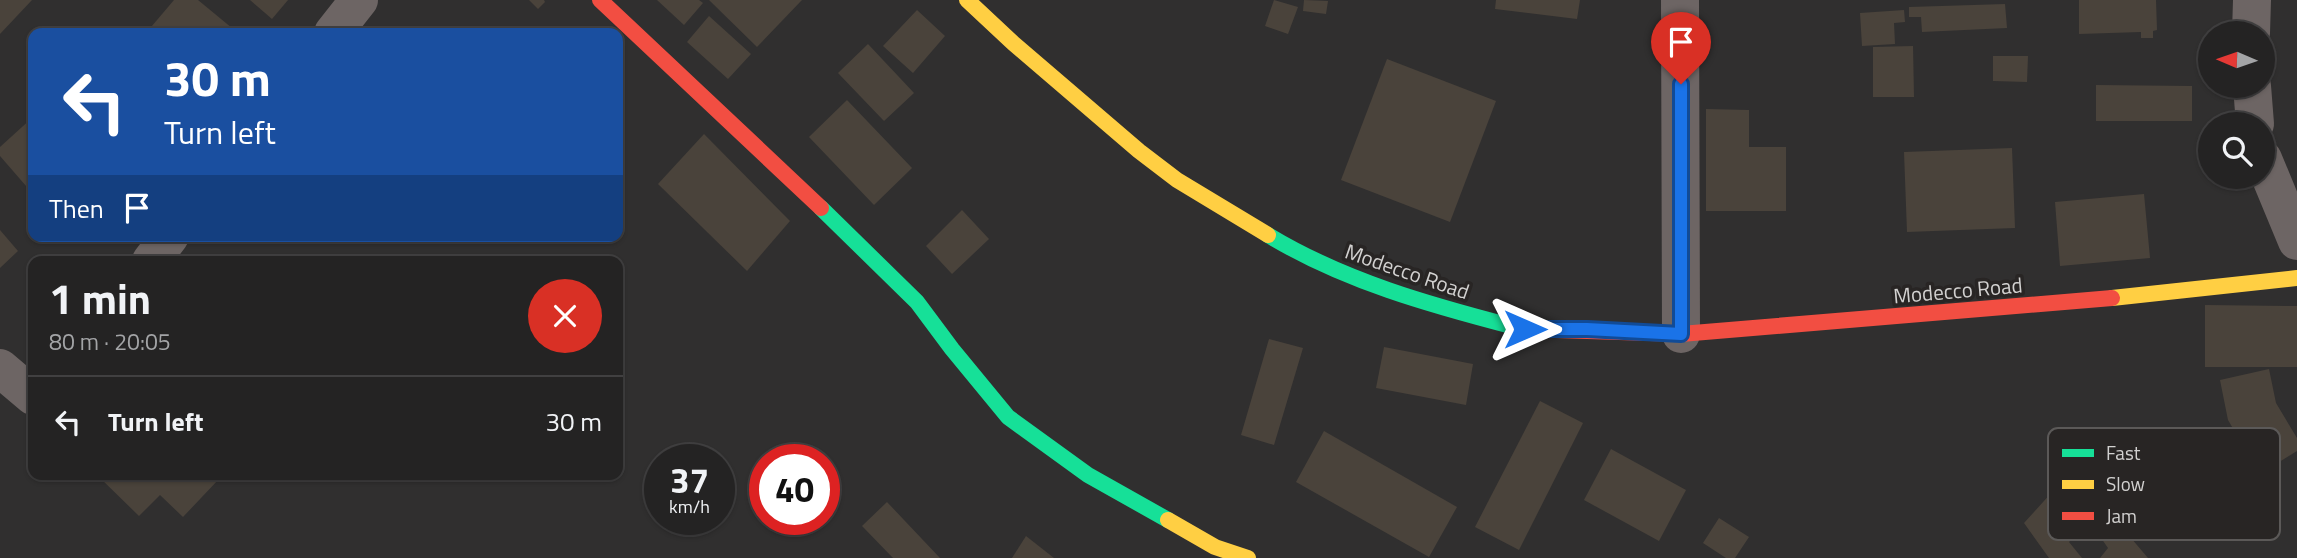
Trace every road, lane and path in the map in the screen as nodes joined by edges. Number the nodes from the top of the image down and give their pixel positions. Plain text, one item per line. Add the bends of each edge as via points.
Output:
1 (359, 0) edge
2 (600, 0) edge
3 (967, 0) edge
4 (1680, 0) edge
5 (2252, 0) edge
6 (2251, 21) edge
7 (337, 28) edge
8 (2275, 188) edge
9 (2297, 241) edge
10 (165, 242) edge
11 (155, 256) edge
12 (2297, 278) edge
13 (1681, 334) junction
14 (0, 368) edge
15 (28, 392) edge
16 (1248, 558) edge

1 - 7 street
2 - 16 street via 917,302 1008,417 1088,475 1215,547
3 - 13 street, Modecco Road via 1177,180 1290,249 1336,271 1443,308 1525,329
4 - 13 street
5 - 6 street
8 - 9 street
10 - 11 street
12 - 13 street, Modecco Road
14 - 15 street

